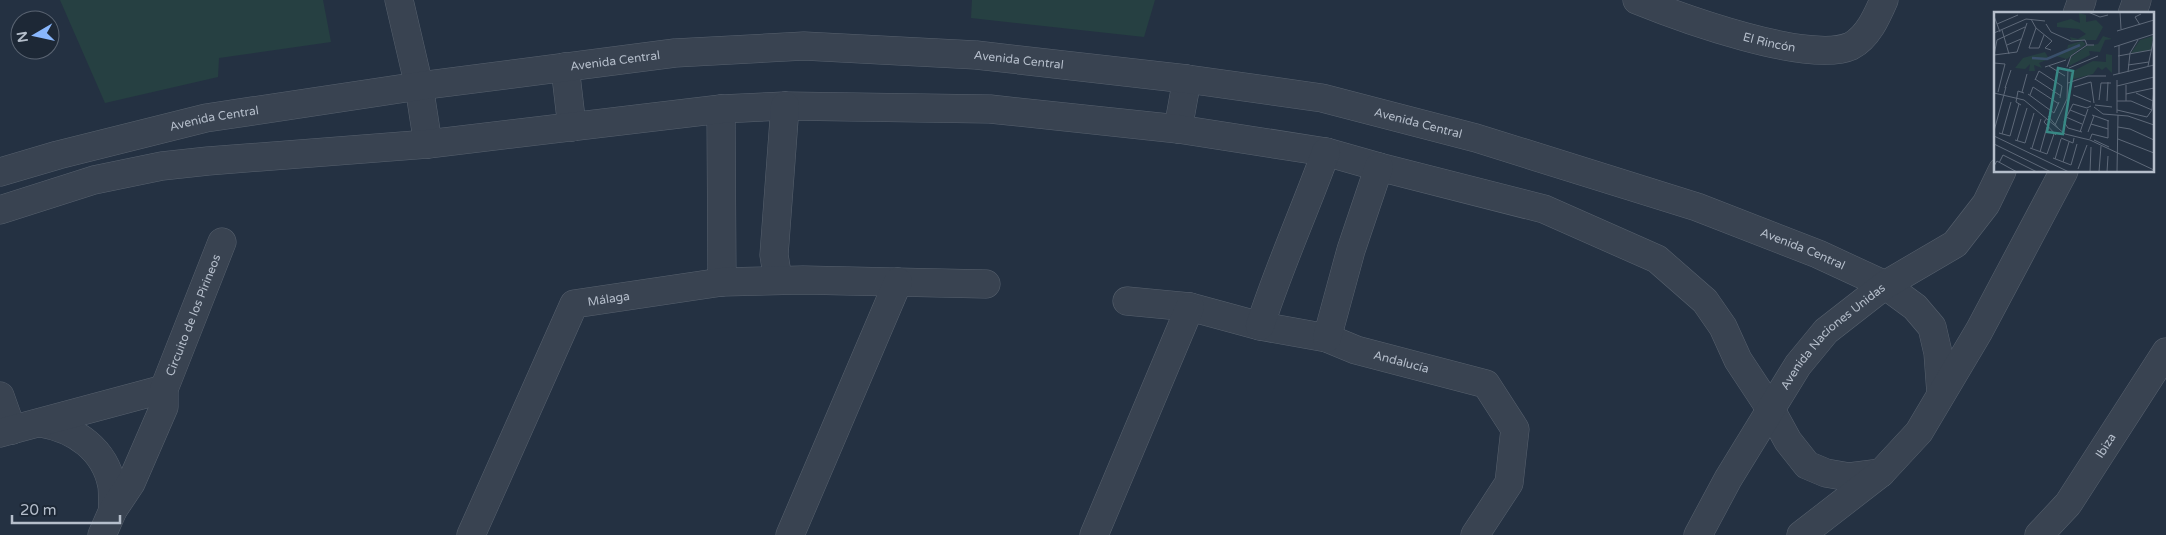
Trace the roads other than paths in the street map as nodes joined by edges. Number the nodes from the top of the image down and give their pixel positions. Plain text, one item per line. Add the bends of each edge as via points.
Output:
1 (399, 0) edge
2 (1636, 0) edge
3 (1884, 0) edge
4 (2082, 0) edge
5 (2137, 0) edge
6 (2078, 12) edge
7 (2133, 12) edge
8 (565, 67) junction
9 (1187, 79) junction
10 (419, 86) junction
11 (785, 106) junction
12 (721, 109) junction
13 (572, 126) junction
14 (1178, 129) junction
15 (154, 130) junction
16 (428, 144) junction
17 (1326, 152) junction
18 (162, 166) junction
19 (1379, 167) junction
20 (0, 172) edge
21 (2002, 172) edge
22 (2063, 172) edge
23 (0, 210) edge
24 (222, 242) dead end
25 (778, 280) junction
26 (722, 282) junction
27 (898, 282) junction
28 (986, 284) dead end
29 (1885, 285) junction
30 (1127, 301) dead end
31 (1190, 307) junction
32 (1260, 326) junction
33 (1326, 338) junction
34 (2166, 352) edge
35 (164, 389) junction
36 (1941, 394) junction
37 (0, 396) edge
38 (1771, 410) junction
39 (41, 423) junction
40 (6, 432) edge
41 (1881, 473) junction
42 (113, 510) junction
43 (102, 535) edge
44 (471, 535) edge
45 (790, 535) edge
46 (1094, 535) edge
47 (1475, 535) edge
48 (1698, 535) edge
49 (1801, 535) edge
50 (2039, 535) edge

1 - 10 street
2 - 3 street, El Rincón via 1727,33 1824,50 1851,45 1863,36
4 - 6 street
5 - 7 street
8 - 9 street, Avenida Central via 675,53 804,46 976,55
8 - 10 street, Avenida Central
8 - 13 street
9 - 14 street
9 - 29 street, Avenida Central via 1322,98 1476,138 1697,207 1818,254
10 - 15 street, Avenida Central via 206,118
10 - 16 street
11 - 12 street
11 - 14 street via 990,109
11 - 25 street via 774,255
12 - 13 street
12 - 26 street
13 - 16 street
14 - 17 street
15 - 18 street
15 - 20 street, Avenida Central
16 - 18 street
17 - 19 street
17 - 32 street
18 - 23 street via 94,180
19 - 33 street
19 - 38 street via 1544,209 1657,259 1705,301
21 - 29 street, Avenida Naciones Unidas via 1986,204 1955,244
22 - 36 street via 1979,331
24 - 35 street, Circuito de los Pirineos
25 - 26 street
25 - 27 street
26 - 44 street, Málaga via 574,304
27 - 28 street
27 - 45 street
29 - 36 street, Avenida Central via 1914,307 1932,327
29 - 38 street, Avenida Naciones Unidas via 1826,332 1798,365
30 - 31 street
31 - 32 street
31 - 46 street
32 - 33 street, Andalucía
33 - 47 street, Andalucía via 1356,350 1486,384 1515,429 1509,483
34 - 50 street, Ibiza via 2068,504
35 - 39 street, Circuito de los Pirineos
35 - 42 street, Circuito de los Pirineos via 164,407 131,483
36 - 41 street via 1919,432
37 - 40 street, Circuito de los Pirineos
38 - 41 street via 1788,441 1807,464 1826,473 1849,477
38 - 48 street, Avenida Naciones Unidas
39 - 40 street, Circuito de los Pirineos
39 - 42 street, Circuito de los Pirineos via 70,431 90,445 104,464 112,486
41 - 49 street
42 - 43 street, Circuito de los Pirineos

